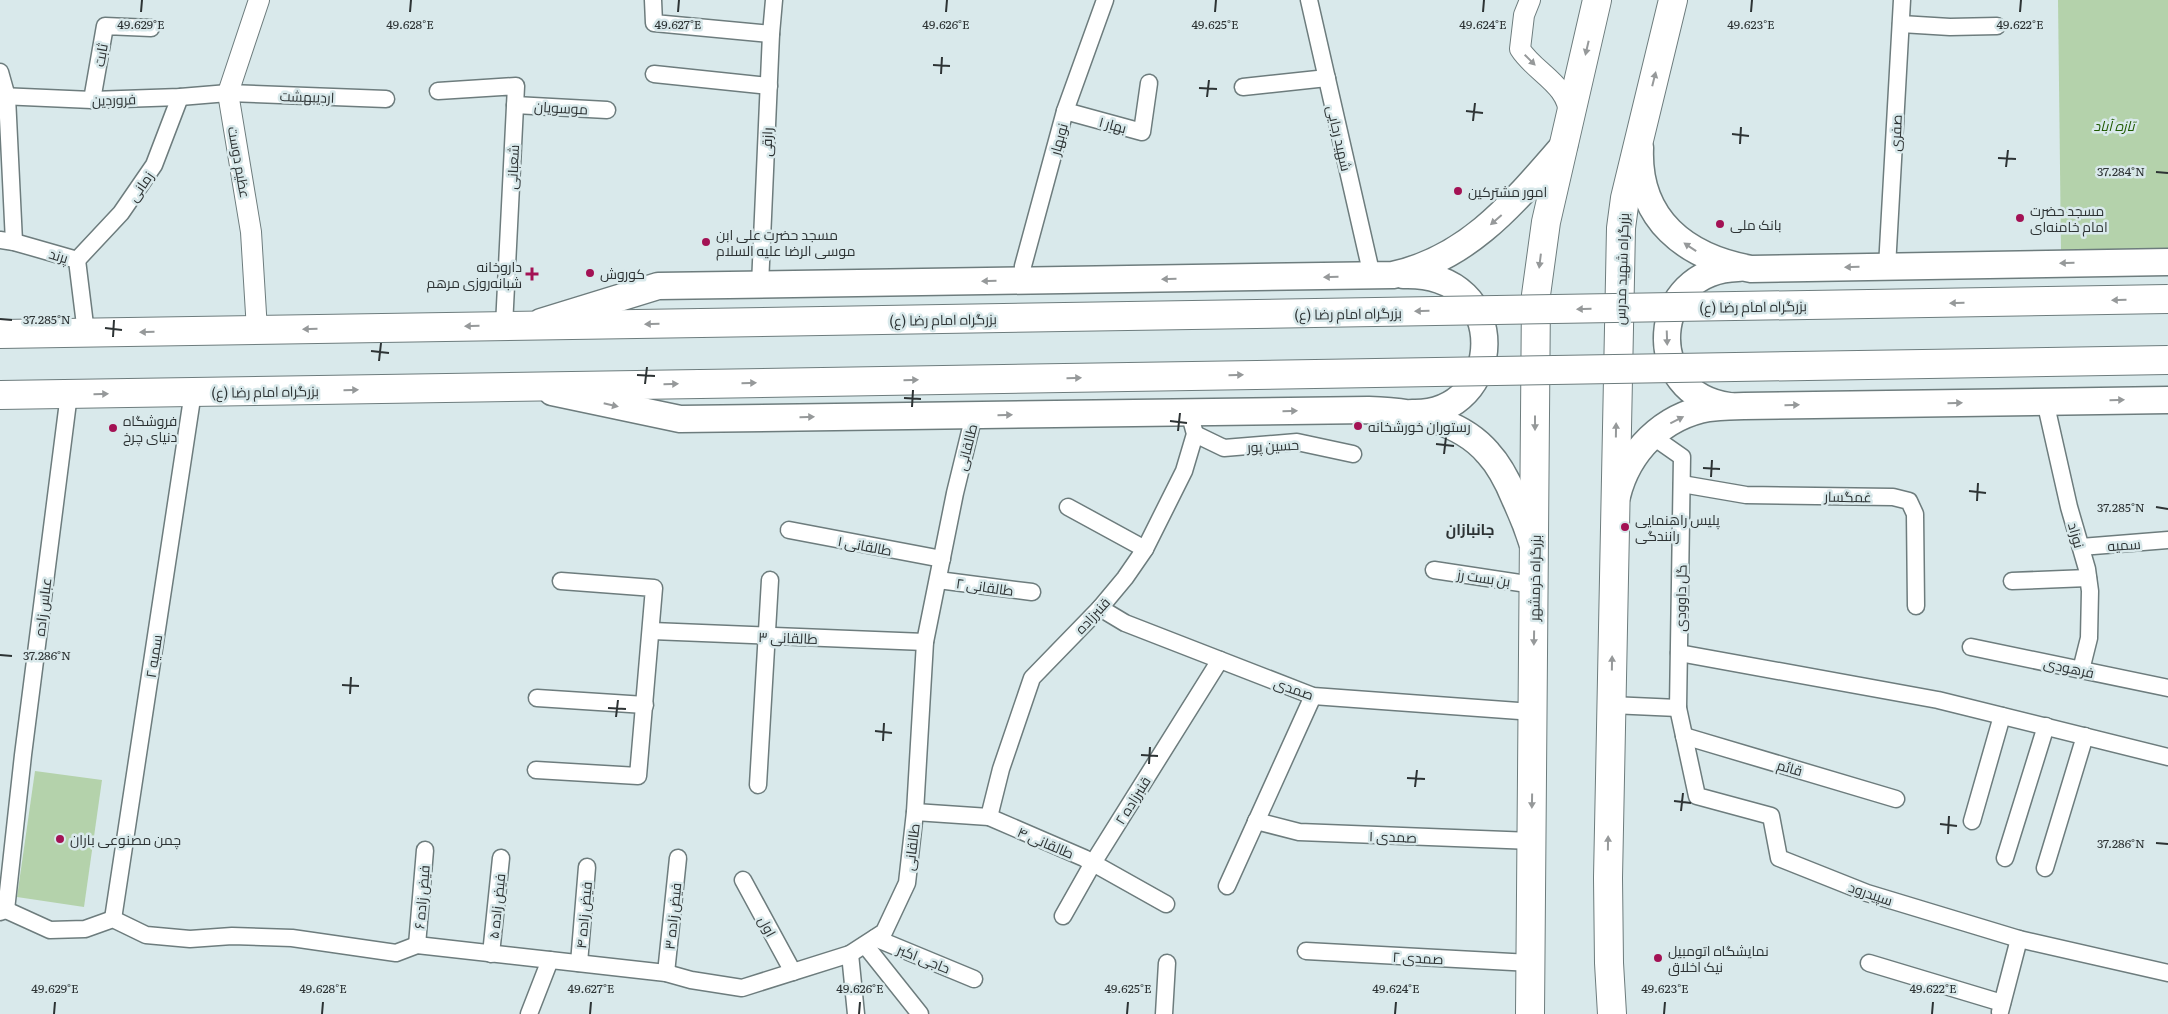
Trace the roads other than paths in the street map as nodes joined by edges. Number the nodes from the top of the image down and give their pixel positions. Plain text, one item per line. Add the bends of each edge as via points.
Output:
1 (259, 0) edge
2 (653, 0) edge
3 (774, 0) edge
4 (1105, 0) edge
5 (1309, 0) edge
6 (1530, 0) edge
7 (1673, 0) edge
8 (1902, 0) edge
9 (1597, 1) edge
10 (1901, 24) junction
11 (1997, 26) dead end
12 (151, 28) dead end
13 (771, 34) junction
14 (0, 72) edge
15 (654, 74) dead end
16 (1327, 78) junction
17 (1149, 82) dead end
18 (769, 86) junction
19 (1243, 87) dead end
20 (438, 91) dead end
21 (228, 93) junction
22 (3, 97) edge
23 (180, 97) junction
24 (386, 99) dead end
25 (92, 100) junction
26 (515, 105) junction
27 (606, 110) dead end
28 (1065, 111) junction
29 (1644, 120) junction
30 (1566, 135) junction
31 (7, 241) edge
32 (76, 260) junction
33 (2168, 262) edge
34 (1887, 267) junction
35 (1748, 268) junction
36 (1379, 276) junction
37 (1022, 281) junction
38 (760, 285) junction
39 (2168, 300) edge
40 (516, 326) junction
41 (257, 330) junction
42 (86, 333) junction
43 (0, 334) edge
44 (2168, 360) edge
45 (530, 387) junction
46 (193, 392) junction
47 (69, 394) junction
48 (0, 395) edge
49 (2168, 400) edge
50 (2046, 401) junction
51 (1742, 406) junction
52 (1402, 413) junction
53 (974, 415) junction
54 (1192, 423) junction
55 (1652, 436) junction
56 (1353, 454) dead end
57 (1682, 484) junction
58 (1068, 507) dead end
59 (1614, 514) junction
60 (789, 530) dead end
61 (2168, 540) edge
62 (2081, 547) junction
63 (1145, 549) junction
64 (1534, 556) junction
65 (942, 559) junction
66 (1434, 570) dead end
67 (2088, 578) junction
68 (561, 580) dead end
69 (770, 580) dead end
70 (938, 580) junction
71 (2012, 581) dead end
72 (1534, 585) junction
73 (1032, 592) dead end
74 (1916, 606) dead end
75 (1100, 608) junction
76 (652, 631) junction
77 (768, 637) junction
78 (925, 642) junction
79 (1971, 647) dead end
80 (1679, 653) junction
81 (1220, 660) junction
82 (2081, 670) junction
83 (2168, 688) edge
84 (1313, 696) junction
85 (537, 698) dead end
86 (645, 705) junction
87 (1611, 705) junction
88 (1678, 708) junction
89 (1533, 712) junction
90 (2002, 716) junction
91 (2046, 726) junction
92 (1684, 736) junction
93 (2085, 736) junction
94 (2168, 757) edge
95 (536, 770) dead end
96 (758, 785) dead end
97 (1896, 799) dead end
98 (916, 812) junction
99 (988, 817) junction
100 (1256, 821) junction
101 (1972, 821) dead end
102 (1532, 841) junction
103 (424, 850) dead end
104 (501, 858) dead end
105 (678, 858) dead end
106 (2005, 858) dead end
107 (1093, 863) junction
108 (587, 867) dead end
109 (2045, 868) dead end
110 (1608, 878) junction
111 (743, 880) dead end
112 (1227, 886) dead end
113 (1166, 904) dead end
114 (3, 911) edge
115 (1063, 916) dead end
116 (113, 919) junction
117 (2019, 939) junction
118 (870, 942) junction
119 (417, 945) junction
120 (1306, 951) dead end
121 (491, 954) junction
122 (850, 954) junction
123 (550, 960) junction
124 (579, 963) junction
125 (1167, 963) dead end
126 (1530, 963) junction
127 (1869, 963) dead end
128 (793, 972) junction
129 (666, 973) junction
130 (2168, 973) edge
131 (974, 979) dead end
132 (2001, 1009) edge
133 (529, 1014) edge
134 (856, 1014) edge
135 (920, 1014) edge
136 (1164, 1014) edge
137 (1530, 1014) edge
138 (1601, 1014) edge
139 (1612, 1014) edge

1 - 21 street, عظیم دوست
2 - 13 street via 654,23
3 - 13 street, رازقی
4 - 28 street, نوبهار
5 - 16 street, شهید رجایی
6 -> 30 street via 1524,15 1520,49 1563,93 1569,106
29 -> 7 highway, بزرگراه شهید مدرس
8 - 10 street, صفری
9 -> 30 highway
10 - 11 street
10 - 34 street, صفری
12 - 25 street, ثابت via 105,26
13 - 18 street, رازقی
14 - 22 street
15 - 18 street
16 - 19 street
16 - 36 street, شهید رجایی
17 - 28 street, بهار ۱ via 1142,132
18 - 38 street, رازقی
20 - 26 street, شعبانی via 516,86
21 - 23 street, فروردین
21 - 24 street, اردیبهشت
21 - 41 street, عظیم دوست via 251,232
22 - 25 street, فروردین
22 - 31 street
23 - 25 street, فروردین
23 - 32 street, زمانی via 154,165 121,213
26 - 27 street, موسویان
26 - 40 street, شعبانی
28 - 37 street, نوبهار via 1022,266
35 -> 29 main road via 1722,263 1697,252 1679,240 1661,220 1650,201 1641,170 1640,142
59 -> 29 highway, بزرگراه شهید مدرس via 1621,222
30 -> 36 main road, بزرگراه امام رضا (ع) via 1505,212 1473,238 1418,268
30 -> 64 highway, بزرگراه خرمشهر via 1544,234 1536,295
31 - 32 street, پرند
32 - 42 street, پرند
33 -> 34 main road
34 -> 35 main road
35 -> 51 main road via 1715,271 1690,285 1673,308 1666,335 1672,363 1688,386 1712,402
36 -> 37 main road, بزرگراه امام رضا (ع)
36 - 52 main road via 1428,276 1454,286 1474,307 1484,334 1480,368 1461,396 1436,410
37 -> 38 main road, بزرگراه امام رضا (ع)
38 - 40 main road, بزرگراه امام رضا (ع) via 658,286
39 -> 40 highway, بزرگراه امام رضا (ع), bridge
40 -> 41 highway, بزرگراه امام رضا (ع)
41 -> 42 highway, بزرگراه امام رضا (ع)
42 - 43 highway, بزرگراه امام رضا (ع)
45 -> 44 highway, بزرگراه امام رضا (ع), bridge
46 -> 45 highway, بزرگراه امام رضا (ع)
45 -> 53 main road, بزرگراه امام رضا (ع) via 680,419
47 -> 46 highway, بزرگراه امام رضا (ع)
46 - 116 street, سمیه ۲
47 - 48 highway, بزرگراه امام رضا (ع)
47 - 114 street, عباس زاده
50 -> 49 main road
51 -> 50 main road
50 - 62 street, نوزاد
55 -> 51 main road via 1689,414 1710,408
54 -> 52 main road, بزرگراه امام رضا (ع) via 1369,410
52 - 64 main road, بزرگراه امام رضا (ع) via 1454,428 1487,451 1502,472 1524,518
53 -> 54 main road, بزرگراه امام رضا (ع)
53 - 65 street, طالقانی
54 - 56 street, حسین پور via 1224,448 1297,442
54 - 63 street, قنبرزاده via 1184,471
55 - 57 street, گل داوودی via 1682,457
55 - 59 main road via 1623,476
57 - 74 street, غمگسار via 1746,495 1893,497 1909,501 1915,514
57 - 80 street, گل داوودی
58 - 63 street
87 -> 59 highway
60 - 65 street, طالقانی ۱
61 - 62 street, سمیه
62 - 67 street, نوزاد
63 - 75 street, قنبرزاده
64 - 72 highway, بزرگراه خرمشهر
65 - 70 street, طالقانی
66 - 72 street, بن بست رز
67 - 71 street
67 - 82 street, نوزاد via 2090,638
68 - 76 street via 654,588
69 - 77 street
70 - 73 street, طالقانی ۲
70 - 78 street, طالقانی
72 -> 89 highway, بزرگراه خرمشهر
75 - 81 street, صمدی via 1125,623
75 - 99 street, قنبرزاده via 1032,678
76 - 77 street, طالقانی ۳
76 - 86 street
77 - 78 street, طالقانی ۳
77 - 96 street
78 - 98 street, طالقانی
79 - 82 street, فرهودی
80 - 88 street, گل داوودی
80 - 90 street via 1938,700
81 - 84 street, صمدی
81 - 107 street, قنبرزاده ۲
82 - 83 street, فرهودی
84 - 89 street, صمدی
84 - 100 street
85 - 86 street
86 - 95 street via 638,776
87 - 88 street
110 -> 87 highway
88 - 92 street, سپیدرود
89 -> 102 highway, بزرگراه خرمشهر
90 - 91 street
90 - 101 street
91 - 93 street
91 - 106 street
92 - 97 street, قائم
92 - 117 street, سپیدرود via 1697,796 1771,816 1779,858 1867,893
93 - 94 street
93 - 109 street
98 - 99 street, طالقانی ۴
98 - 118 street, طالقانی via 907,883 884,932
99 - 107 street, طالقانی ۴
100 - 102 street, صمدی ۱ via 1299,832
100 - 112 street
102 - 126 highway, بزرگراه خرمشهر
103 - 119 street, فیض زاده ۶
104 - 121 street, فیض زاده ۵
105 - 129 street, فیض زاده ۳
107 - 113 street, طالقانی ۴
107 - 115 street, قنبرزاده ۲
108 - 124 street, فیض زاده ۴
110 - 138 highway
110 - 139 highway
111 - 128 street, اول
114 - 116 street via 50,930 85,929
116 - 119 street via 146,936 292,938 396,953
117 - 130 street, سپیدرود
117 - 132 street
118 - 122 street, طالقانی
118 - 131 street, حاجی اکبر
118 - 135 street
119 - 121 street, طالقانی
120 - 126 street, صمدی ۲
121 - 123 street, طالقانی
122 - 128 street, طالقانی
122 - 134 street
123 - 124 street, طالقانی
123 - 133 street
124 - 129 street, طالقانی
125 - 136 street
126 - 137 highway, بزرگراه خرمشهر
127 - 132 street
128 - 129 street, طالقانی via 742,988

